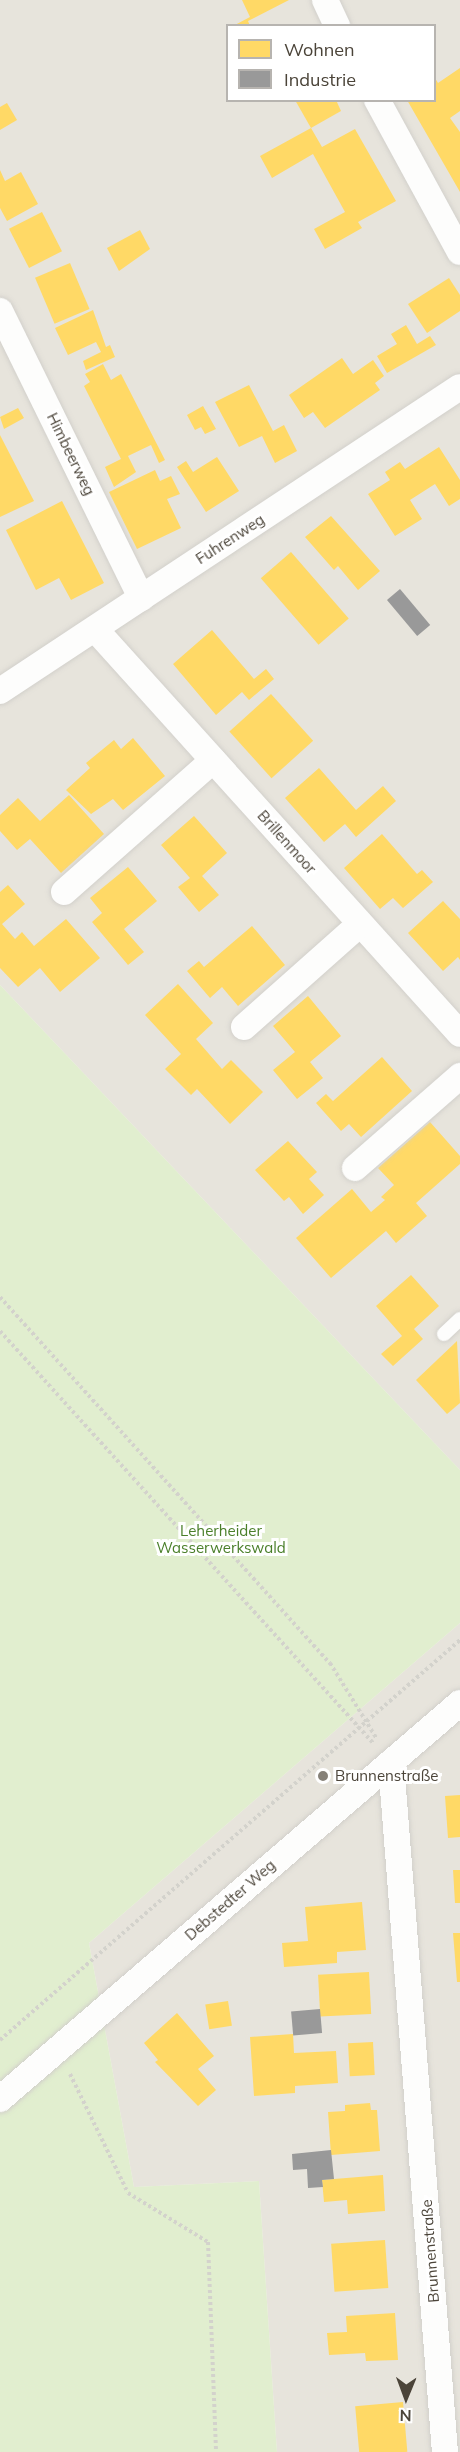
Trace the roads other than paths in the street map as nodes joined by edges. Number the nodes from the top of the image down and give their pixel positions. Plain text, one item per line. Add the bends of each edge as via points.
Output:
1 (325, 0) edge
2 (336, 24) edge
3 (378, 102) edge
4 (460, 252) edge
5 (0, 311) edge
6 (460, 387) edge
7 (141, 598) junction
8 (95, 629) junction
9 (0, 692) edge
10 (213, 760) junction
11 (64, 892) dead end
12 (360, 924) junction
13 (244, 1027) dead end
14 (460, 1034) edge
15 (460, 1076) edge
16 (355, 1168) dead end
17 (460, 1319) edge
18 (444, 1334) dead end
19 (460, 1703) edge
20 (391, 1762) junction
21 (0, 2099) edge
22 (445, 2452) edge

1 - 2 street
3 - 4 street
5 - 7 street, Himbeerweg
6 - 7 street, Fuhrenweg
7 - 8 street, Fuhrenweg
8 - 9 street, Fuhrenweg
8 - 10 street, Brillenmoor
10 - 11 street
10 - 12 street, Brillenmoor
12 - 13 street
12 - 14 street, Brillenmoor
15 - 16 street
17 - 18 lane
19 - 20 street, Debstedter Weg
20 - 21 street, Debstedter Weg
20 - 22 street, Brunnenstraße

